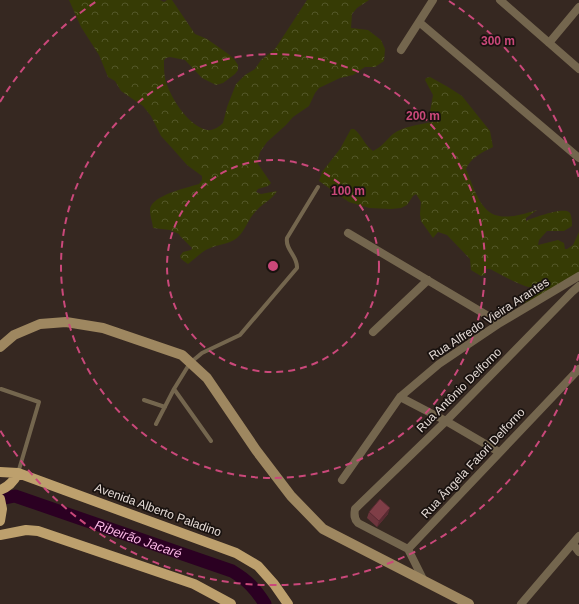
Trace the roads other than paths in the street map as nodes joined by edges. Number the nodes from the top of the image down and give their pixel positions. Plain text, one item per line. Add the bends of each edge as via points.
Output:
1 (433, 0) edge
2 (500, 0) edge
3 (579, 7) edge
4 (419, 22) junction
5 (549, 43) junction
6 (400, 50) dead end
7 (579, 69) edge
8 (579, 158) edge
9 (318, 187) dead end
10 (348, 233) dead end
11 (579, 276) edge
12 (428, 280) junction
13 (579, 286) edge
14 (500, 323) junction
15 (374, 332) dead end
16 (0, 347) edge
17 (190, 362) junction
18 (579, 369) edge
19 (174, 388) junction
20 (1, 389) dead end
21 (400, 397) junction
22 (144, 400) dead end
23 (165, 408) junction
24 (446, 420) junction
25 (156, 424) dead end
26 (211, 441) dead end
27 (499, 452) junction
28 (0, 472) edge
29 (18, 473) junction
30 (342, 480) dead end
31 (0, 490) edge
32 (1, 504) edge
33 (0, 521) edge
34 (0, 535) edge
35 (579, 536) edge
36 (573, 544) junction
37 (408, 549) junction
38 (579, 552) edge
39 (423, 579) junction
40 (231, 604) edge
41 (288, 604) edge
42 (470, 604) edge
43 (521, 604) edge

1 - 4 street
2 - 5 street
3 - 5 street
4 - 6 street
4 - 8 street
5 - 7 street
9 - 17 lane via 287,238 286,243 297,268 240,335 202,353
10 - 12 street
11 - 14 street, Rua Alfredo Vieira Arantes
12 - 14 street
12 - 15 street
13 - 24 street, Rua Antônio Delforno
14 - 21 street, Rua Alfredo Vieira Arantes via 439,364
16 - 17 main road via 14,335 40,324 66,322 103,328 182,355
17 - 19 lane
17 - 39 main road via 207,378 291,496 323,529
18 - 27 street, Rua Ângela Fatori Delforno
19 - 23 lane
19 - 26 lane
20 - 29 lane via 39,402
21 - 24 street
21 - 30 street, Rua Alfredo Vieira Arantes
22 - 23 lane
23 - 25 lane
24 - 27 street
24 - 37 street, Rua Antônio Delforno via 355,509 354,515 358,523
27 - 37 street, Rua Ângela Fatori Delforno
28 - 29 main road, Avenida Alberto Paladino
29 - 31 main road via 13,482
29 - 41 main road, Avenida Alberto Paladino via 236,553 258,566
32 - 33 main road
34 - 40 main road via 26,530 38,531 194,584
35 - 36 street
36 - 38 street
36 - 43 street
37 - 39 street
39 - 42 main road

